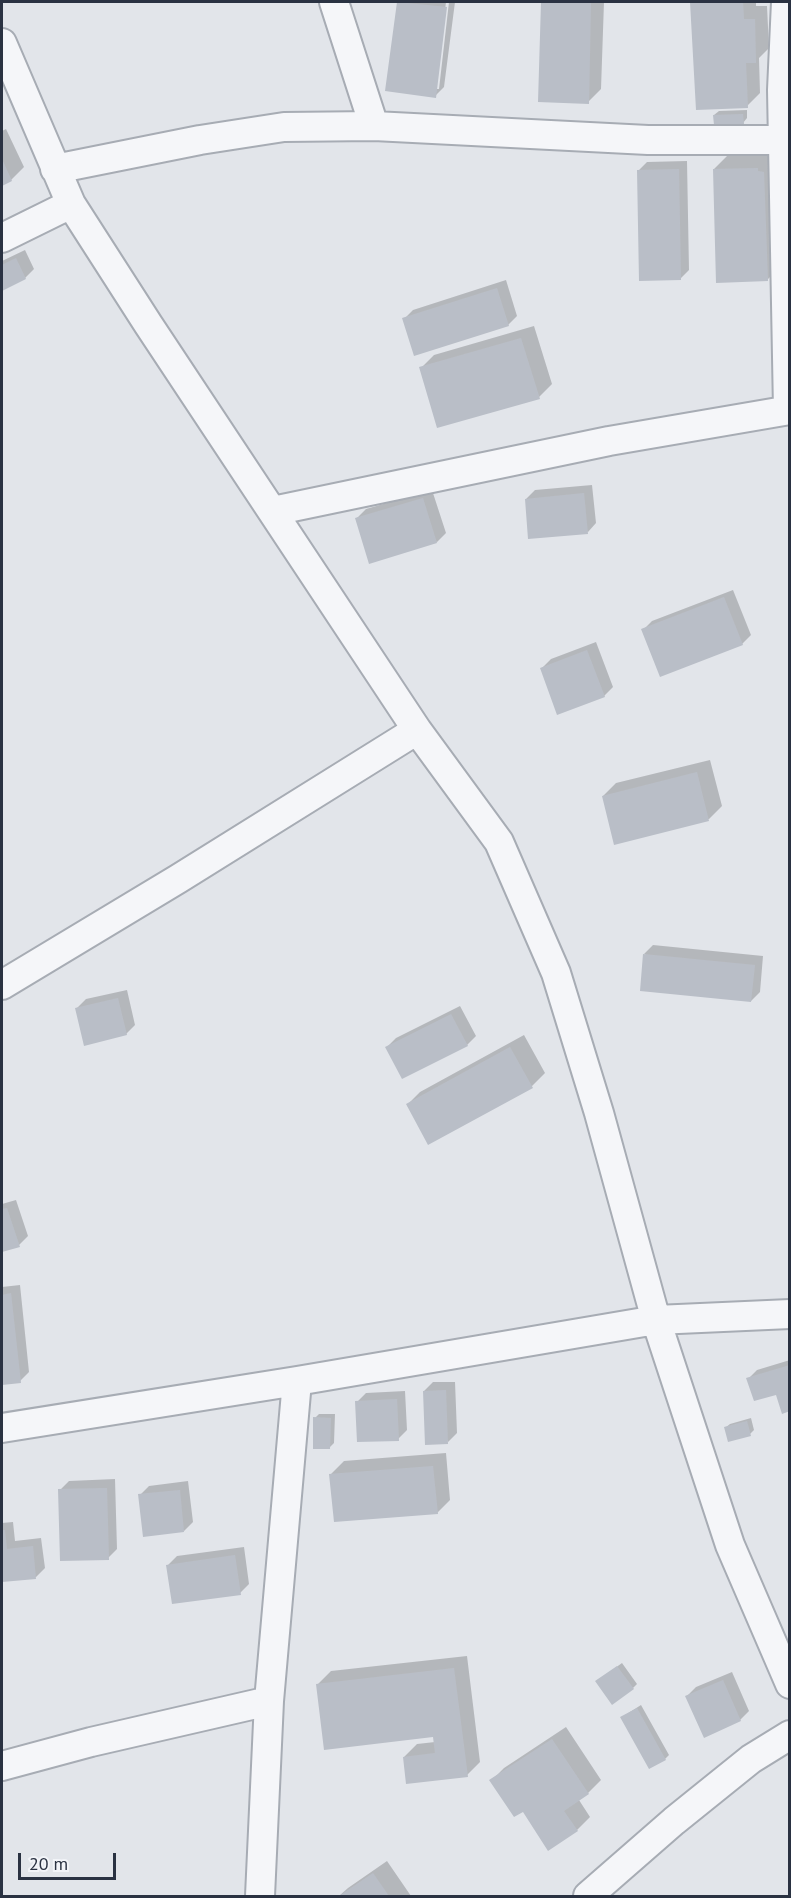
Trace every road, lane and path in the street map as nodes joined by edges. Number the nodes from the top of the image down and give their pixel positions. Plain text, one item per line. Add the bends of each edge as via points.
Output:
1 (334, 2) edge
2 (786, 2) edge
3 (2, 43) edge
4 (374, 126) junction
5 (783, 140) junction
6 (56, 169) junction
7 (71, 204) junction
8 (2, 238) edge
9 (789, 410) edge
10 (273, 511) junction
11 (417, 730) junction
12 (2, 985) edge
13 (789, 1314) edge
14 (656, 1320) junction
15 (297, 1381) junction
16 (2, 1428) edge
17 (789, 1684) edge
18 (268, 1701) junction
19 (789, 1735) edge
20 (2, 1766) edge
21 (260, 1896) edge
22 (588, 1896) edge

1 - 4 street
2 - 5 street
3 - 6 street
4 - 5 street via 648,140
4 - 6 street via 284,127
5 - 9 street
6 - 7 street
7 - 8 street
7 - 10 street
9 - 10 street via 609,441
10 - 11 street
11 - 12 street
11 - 14 street via 499,842 556,973
13 - 14 street
14 - 15 street
14 - 17 street via 730,1545
15 - 16 street
15 - 18 street
18 - 20 street
18 - 21 street
19 - 22 street via 751,1759 691,1807

